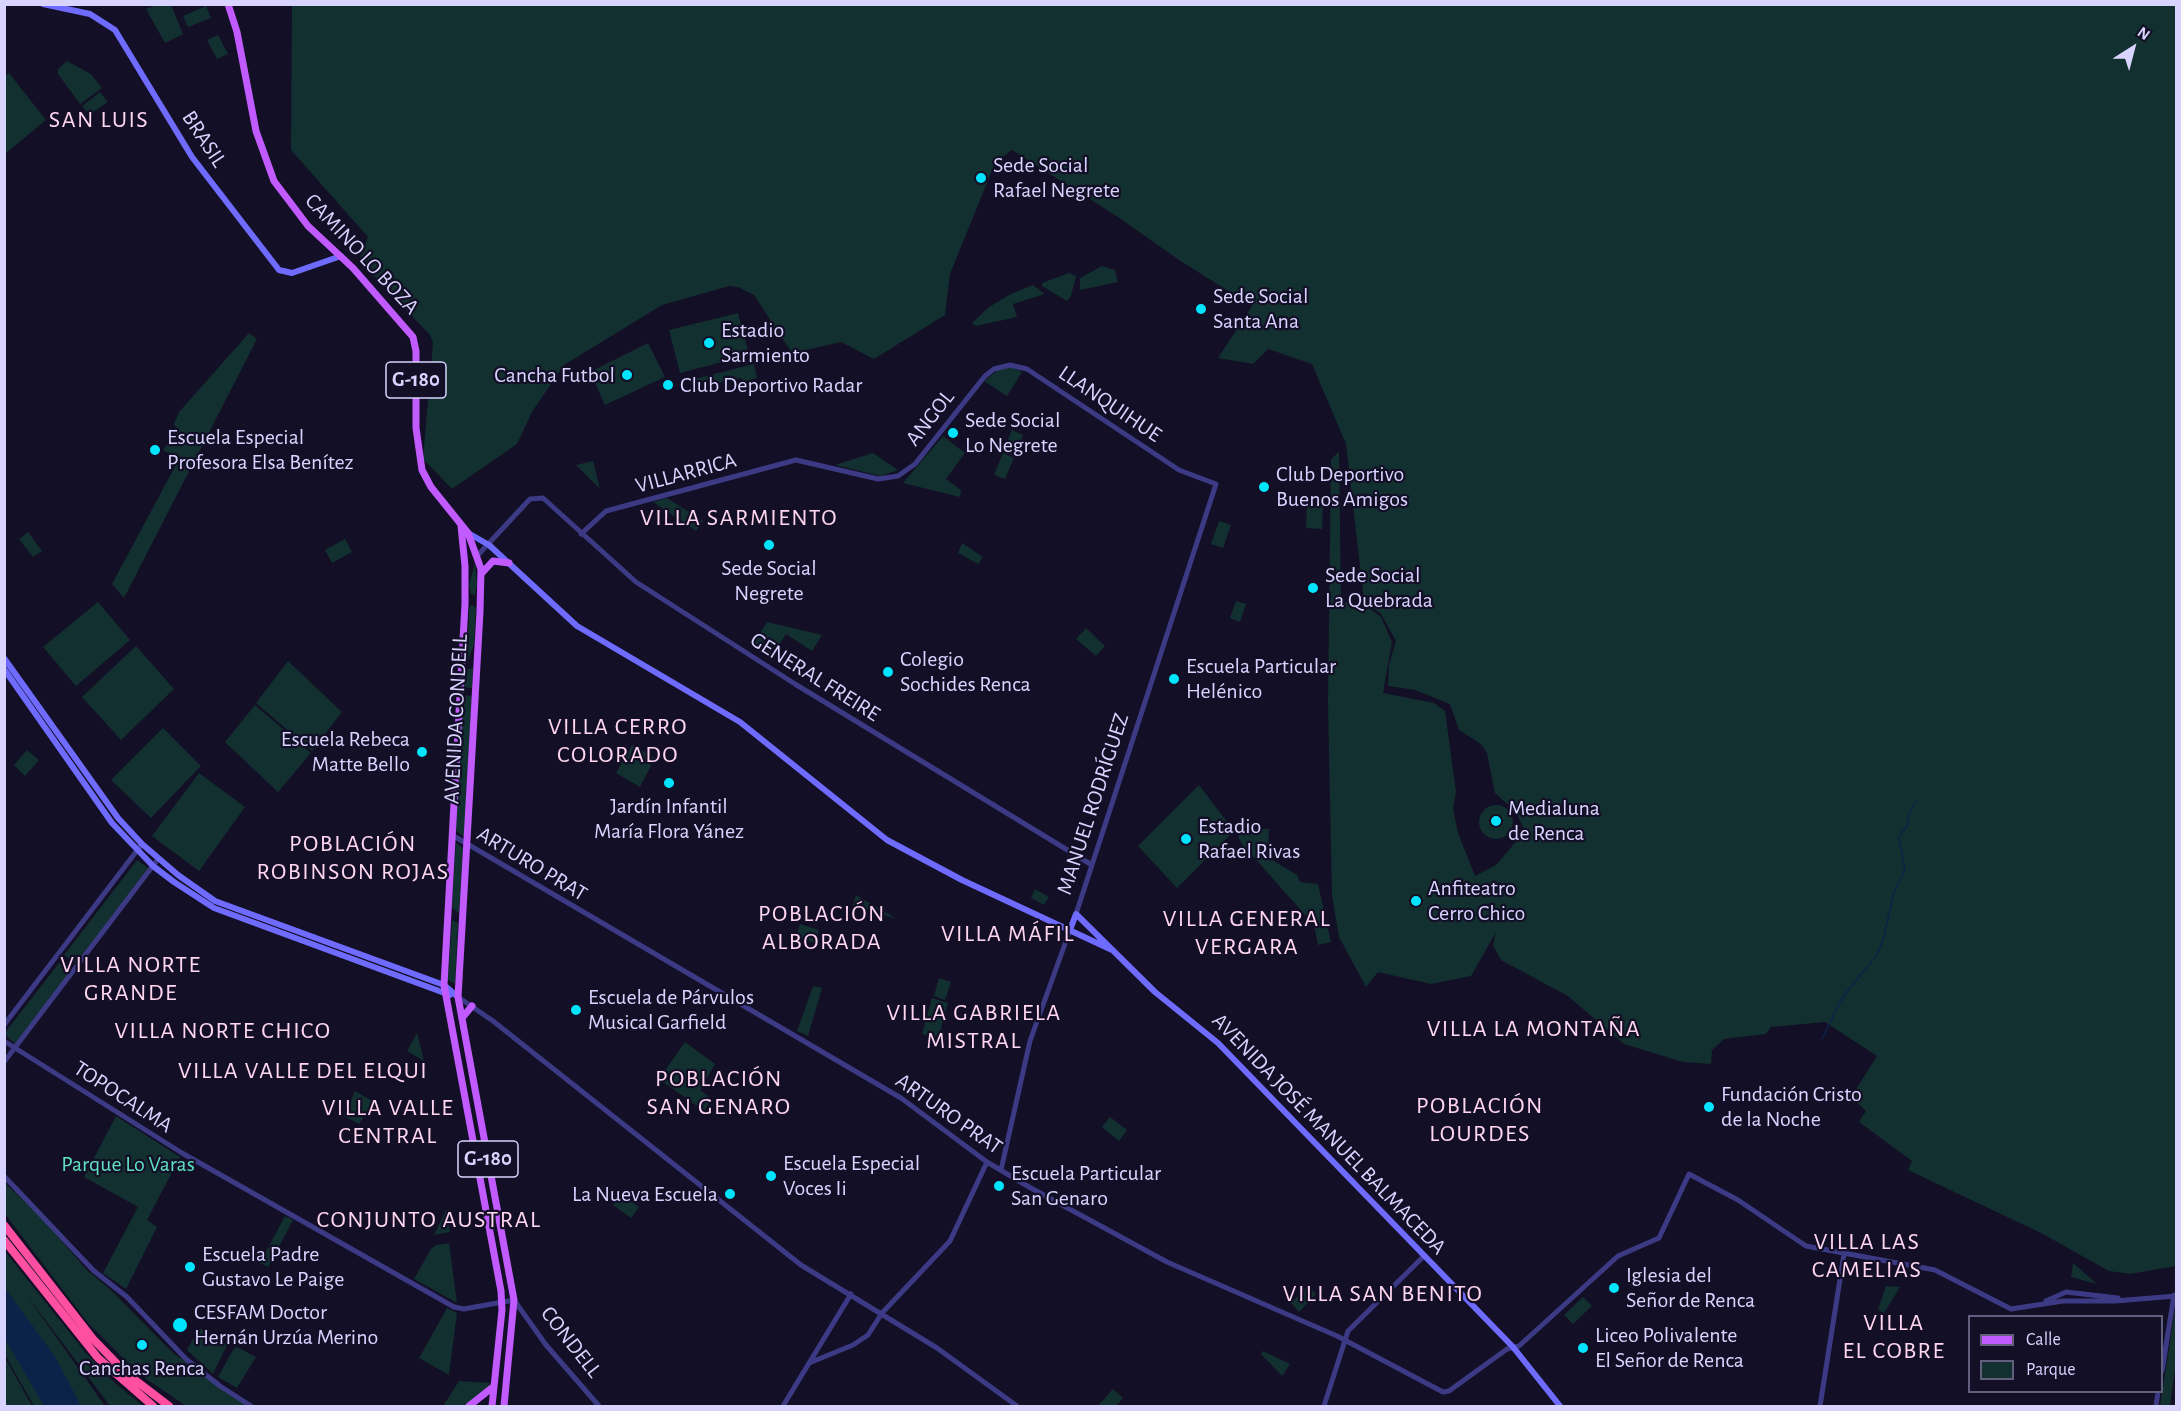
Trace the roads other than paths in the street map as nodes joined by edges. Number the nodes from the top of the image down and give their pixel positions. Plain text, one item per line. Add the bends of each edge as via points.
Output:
1 (43, 4) edge
2 (228, 4) edge
3 (341, 256) junction
4 (985, 376) joint
5 (898, 476) joint
6 (1216, 484) joint
7 (459, 520) junction
8 (468, 533) junction
9 (581, 534) junction
10 (489, 545) junction
11 (477, 556) junction
12 (509, 563) junction
13 (466, 575) junction
14 (481, 576) junction
15 (465, 604) junction
16 (481, 605) junction
17 (4, 658) edge
18 (4, 669) edge
19 (452, 835) junction
20 (467, 845) junction
21 (140, 847) junction
22 (158, 859) junction
23 (1092, 865) junction
24 (153, 866) junction
25 (1076, 914) junction
26 (1070, 930) junction
27 (1112, 950) junction
28 (444, 985) junction
29 (445, 993) junction
30 (458, 997) junction
31 (472, 1006) junction
32 (462, 1018) junction
33 (4, 1025) edge
34 (4, 1041) edge
35 (16, 1047) junction
36 (4, 1062) edge
37 (987, 1162) junction
38 (1001, 1170) junction
39 (4, 1176) edge
40 (4, 1225) edge
41 (4, 1240) edge
42 (1844, 1254) junction
43 (1423, 1257) junction
44 (851, 1294) junction
45 (2175, 1295) edge
46 (514, 1300) junction
47 (502, 1302) junction
48 (882, 1313) junction
49 (1344, 1340) junction
50 (1513, 1347) junction
51 (809, 1363) junction
52 (2163, 1365) edge
53 (494, 1385) junction
54 (153, 1407) edge
55 (169, 1407) edge
56 (251, 1407) edge
57 (469, 1407) edge
58 (492, 1407) edge
59 (504, 1407) edge
60 (599, 1407) edge
61 (783, 1407) edge
62 (1017, 1407) edge
63 (1324, 1407) edge
64 (1560, 1407) edge
65 (1820, 1407) edge

1 - 3 main road, BRASIL via 90,14 115,30 192,157 279,270 295,273
2 - 3 main road, CAMINO LO BOZA / G-180 via 267,166 301,219
3 - 7 main road, CAMINO LO BOZA / G-180 via 413,337 420,465 431,487
4 - 5 street, ANGOL via 915,464
4 - 6 street, LLANQUIHUE via 1010,365 1027,369 1179,470
5 - 9 street, VILLARRICA via 878,479 792,461 606,511
6 - 23 street, MANUEL RODRÍGUEZ
7 - 8 main road, CAMINO LO BOZA / G-180
7 - 13 main road, G-180
8 - 10 main road, CAMINO LO BOZA
8 - 11 main road, AVENIDA CONDELL / G-180
9 - 10 street, GENERAL FREIRE via 543,498 536,497
9 - 23 street, GENERAL FREIRE via 636,582
10 - 11 street
10 - 12 main road, AVENIDA JOSÉ MANUEL BALMACEDA
11 - 13 main road
11 - 14 main road, AVENIDA CONDELL / G-180
12 - 14 main road via 490,562
12 - 26 main road, AVENIDA JOSÉ MANUEL BALMACEDA via 577,626 740,722 888,840 962,880
13 - 15 main road, AVENIDA CONDELL / G-180
14 - 16 main road, AVENIDA CONDELL / G-180
15 - 16 main road via 473,600
15 - 19 main road, AVENIDA CONDELL / G-180
16 - 20 main road, AVENIDA CONDELL / G-180
17 - 21 main road
18 - 21 main road via 112,823
19 - 20 street, ARTURO PRAT
19 - 28 main road, AVENIDA CONDELL / G-180
20 - 30 main road, AVENIDA CONDELL / G-180
20 - 37 street, ARTURO PRAT via 901,1098
21 - 22 main road
21 - 24 main road
21 - 33 street
22 - 24 street
22 - 28 main road via 215,901
23 - 25 street, MANUEL RODRÍGUEZ
24 - 29 main road via 214,908
24 - 35 street
25 - 26 main road, MANUEL RODRÍGUEZ
25 - 27 main road, AVENIDA JOSÉ MANUEL BALMACEDA
26 - 27 main road, AVENIDA JOSÉ MANUEL BALMACEDA
26 - 38 street, MANUEL RODRÍGUEZ via 1030,1041
27 - 43 main road, AVENIDA JOSÉ MANUEL BALMACEDA via 1155,992 1218,1043
28 - 29 main road, AVENIDA CONDELL / G-180
28 - 30 main road
29 - 30 main road
29 - 47 main road, AVENIDA CONDELL / G-180
30 - 31 street
30 - 32 main road, AVENIDA CONDELL / G-180
31 - 32 main road
31 - 44 street via 801,1265
32 - 46 main road, AVENIDA CONDELL / G-180
34 - 35 street, TOPOCALMA
35 - 36 street
35 - 47 street, TOPOCALMA via 182,1154 454,1307 467,1309
37 - 38 street, ARTURO PRAT
37 - 48 street via 950,1241
38 - 49 street, ARTURO PRAT via 1167,1262
39 - 56 street via 94,1271 127,1297 186,1359
40 - 55 highway via 93,1339 127,1374
41 - 54 highway via 92,1352
42 - 45 street via 1935,1270 2009,1308 2042,1304 2066,1292 2129,1300
42 - 50 street via 1806,1246 1738,1200 1689,1174 1659,1238 1615,1258 1519,1346
42 - 65 street
43 - 49 street via 1348,1331
43 - 50 main road, AVENIDA JOSÉ MANUEL BALMACEDA
44 - 48 street
44 - 51 street
45 - 52 street
46 - 47 street, TOPOCALMA
46 - 59 main road, AVENIDA CONDELL / G-180
46 - 60 street, CONDELL
47 - 53 main road, AVENIDA CONDELL / G-180
48 - 51 street via 862,1340
48 - 62 street
49 - 50 street, ARTURO PRAT via 1443,1392
49 - 63 street
50 - 64 main road, AVENIDA JOSÉ MANUEL BALMACEDA
51 - 61 street
53 - 57 main road
53 - 58 main road, AVENIDA CONDELL / G-180

